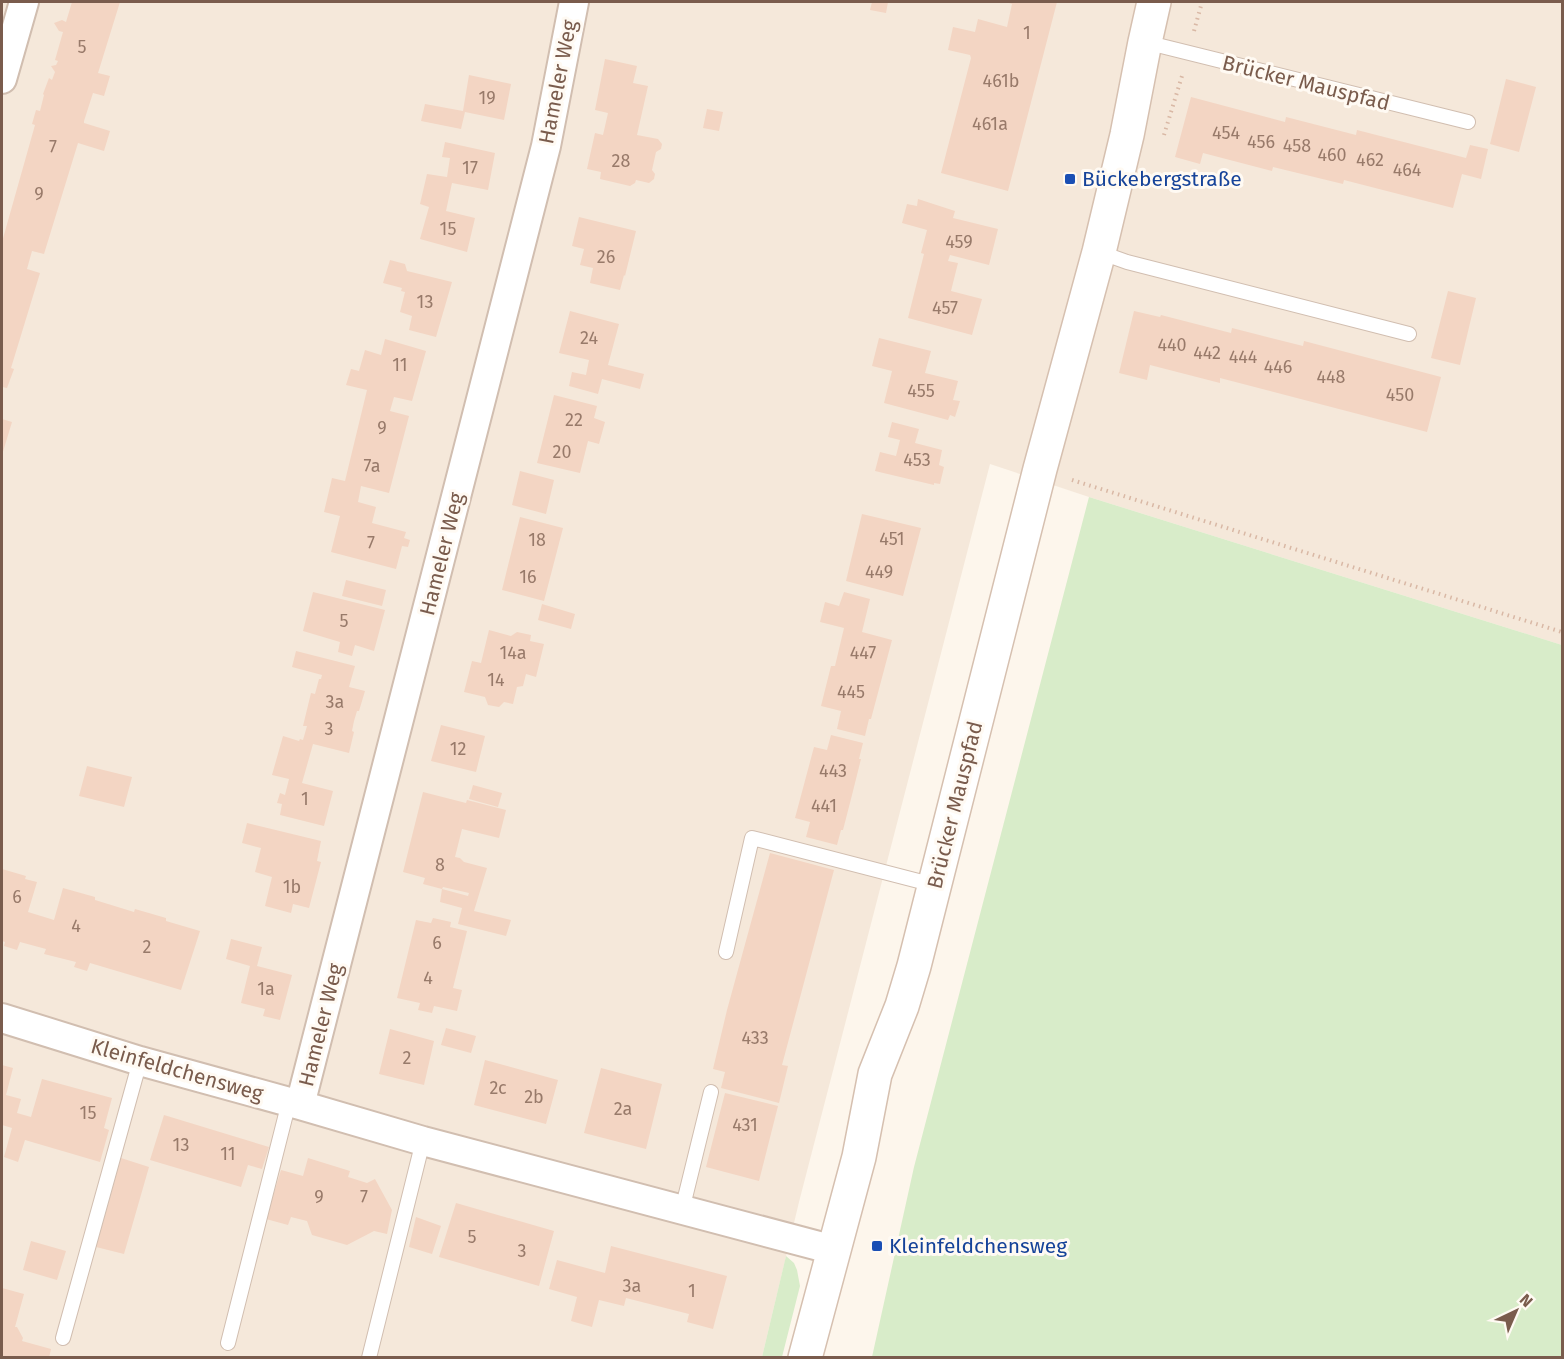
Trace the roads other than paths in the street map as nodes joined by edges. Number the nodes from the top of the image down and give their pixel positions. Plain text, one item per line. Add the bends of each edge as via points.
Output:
1 (24, 2) edge
2 (574, 2) edge
3 (1155, 2) edge
4 (1145, 42) junction
5 (2, 79) edge
6 (1468, 122) dead end
7 (1099, 252) junction
8 (1409, 334) dead end
9 (934, 885) junction
10 (726, 952) dead end
11 (2, 1018) edge
12 (140, 1060) junction
13 (711, 1092) dead end
14 (295, 1104) junction
15 (423, 1142) junction
16 (682, 1210) junction
17 (834, 1250) junction
18 (63, 1338) dead end
19 (228, 1343) dead end
20 (369, 1358) edge
21 (805, 1358) edge

1 - 5 street
2 - 14 street, Hameler Weg via 543,158
3 - 4 main road, Brücker Mauspfad
4 - 6 lane, Brücker Mauspfad
4 - 7 main road, Brücker Mauspfad via 1128,135
7 - 8 lane
7 - 9 main road, Brücker Mauspfad
9 - 10 lane via 752,838
9 - 17 main road, Brücker Mauspfad via 902,1006 875,1074 859,1157
11 - 12 street, Kleinfeldchensweg
12 - 14 street, Kleinfeldchensweg
12 - 18 lane
13 - 16 lane
14 - 15 street, Kleinfeldchensweg
14 - 19 lane
15 - 16 street, Kleinfeldchensweg
15 - 20 lane
16 - 17 street, Kleinfeldchensweg
17 - 21 main road, Brücker Mauspfad

